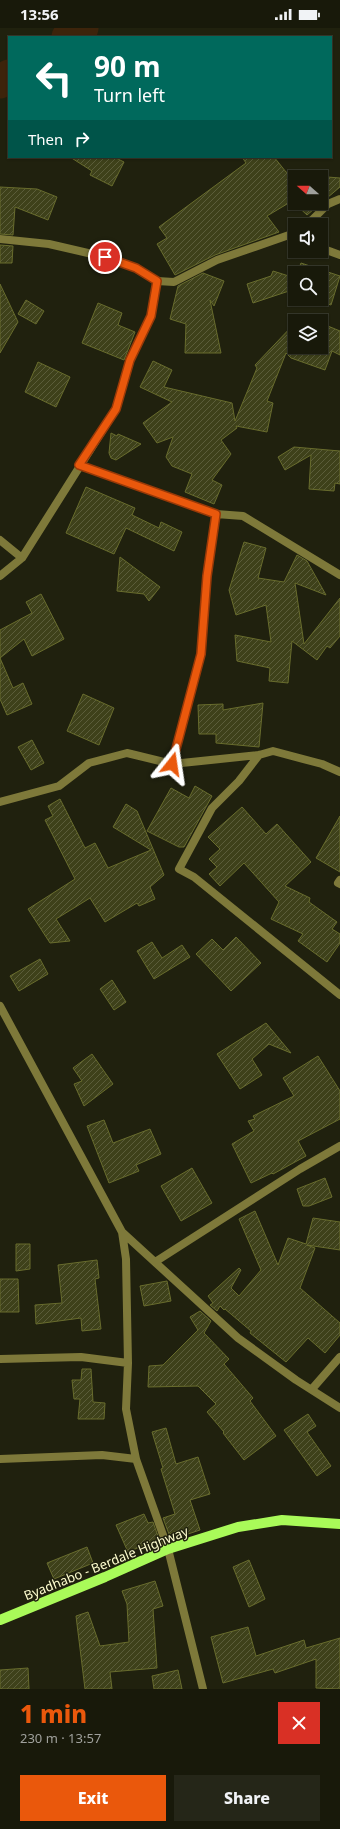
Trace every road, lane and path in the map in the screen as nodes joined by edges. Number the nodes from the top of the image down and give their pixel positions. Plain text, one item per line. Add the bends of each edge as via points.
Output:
1 (340, 199) edge
2 (314, 218) edge
3 (288, 236) edge
4 (0, 239) edge
5 (328, 251) edge
6 (340, 256) edge
7 (157, 281) junction
8 (79, 465) junction
9 (216, 514) junction
10 (0, 540) edge
11 (22, 558) junction
12 (340, 575) edge
13 (0, 576) edge
14 (258, 755) junction
15 (172, 764) junction
16 (340, 772) edge
17 (0, 802) edge
18 (340, 880) edge
19 (340, 884) edge
20 (340, 995) edge
21 (0, 1006) edge
22 (3, 1016) edge
23 (340, 1146) edge
24 (122, 1232) junction
25 (155, 1262) junction
26 (340, 1357) edge
27 (0, 1359) edge
28 (128, 1363) junction
29 (312, 1389) junction
30 (340, 1408) edge
31 (0, 1459) edge
32 (136, 1459) junction
33 (340, 1524) edge
34 (168, 1549) junction
35 (0, 1620) edge
36 (203, 1689) edge

1 - 2 street via 328,204
3 - 7 street via 217,260 174,282
4 - 7 street via 49,244 105,257 136,268
5 - 6 street
7 - 8 street via 151,316 130,360 116,409
8 - 9 street
8 - 11 street
9 - 12 street via 243,516
9 - 15 street via 207,576 201,654
10 - 11 street
11 - 13 street
14 - 15 street
14 - 16 street via 274,751 322,764
14 - 20 street via 239,781 212,808 179,869 194,877
15 - 17 street via 127,753 89,763 58,786
18 - 19 street
21 - 22 street
22 - 24 street
23 - 25 street
24 - 25 street
24 - 28 street via 126,1259
25 - 29 street via 238,1338
26 - 29 street
27 - 28 street via 81,1358
28 - 32 street via 126,1409
29 - 30 street
31 - 32 street via 102,1455
32 - 34 street
33 - 34 main road, Byadhabo - Berdale Highway via 282,1520 238,1527
34 - 35 main road, Byadhabo - Berdale Highway
34 - 36 street

